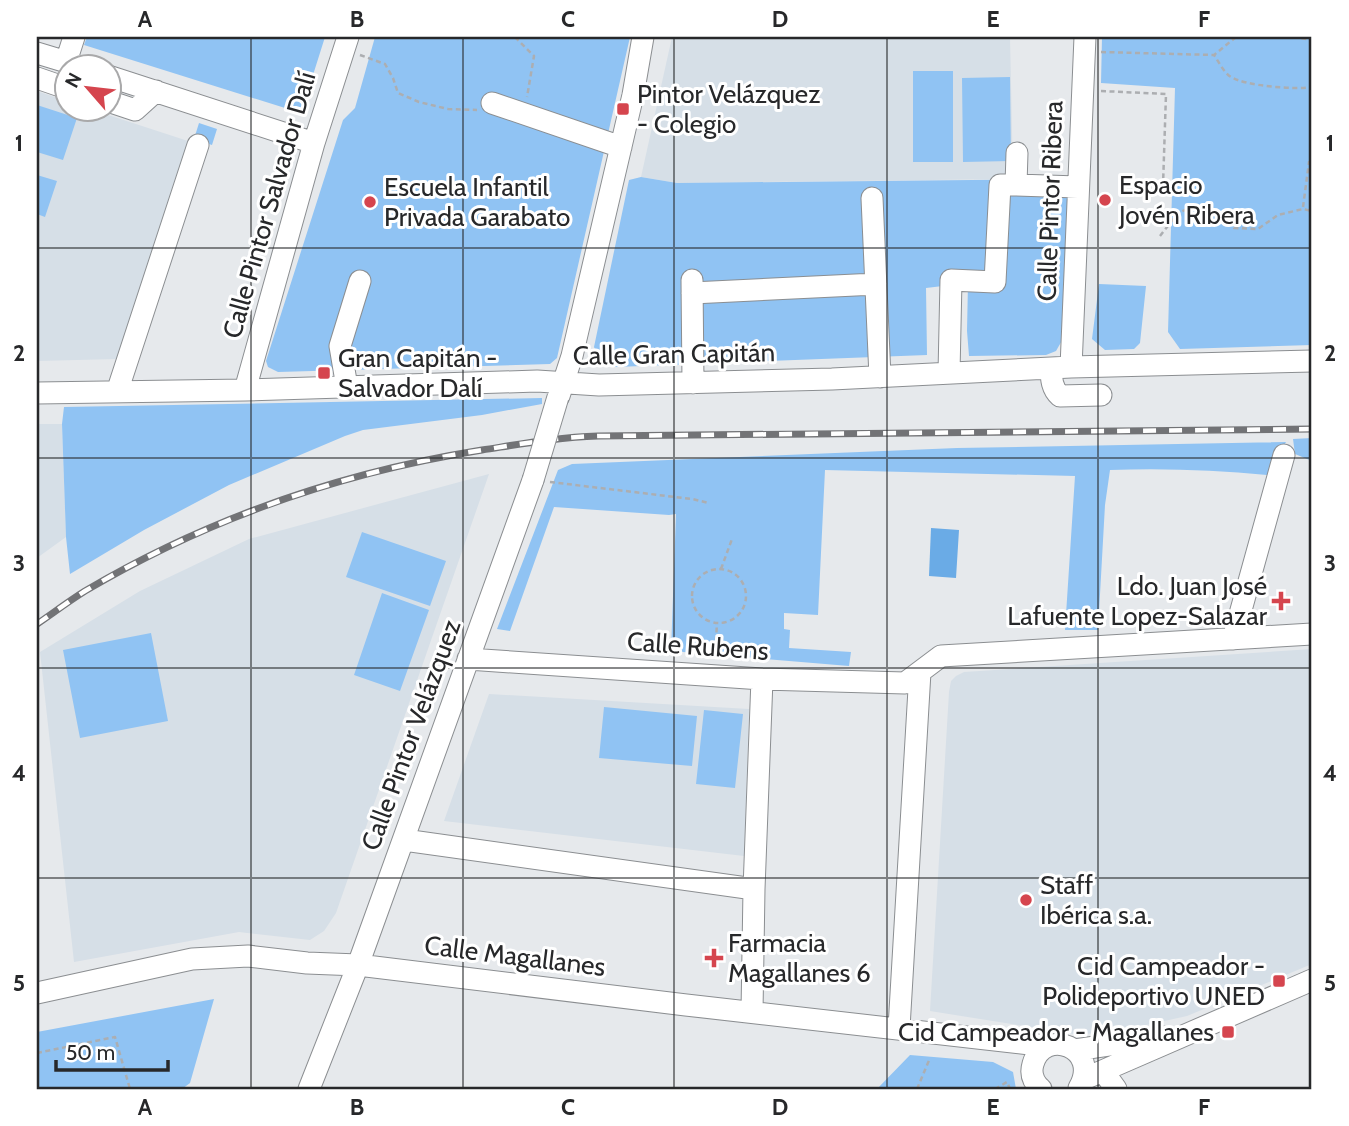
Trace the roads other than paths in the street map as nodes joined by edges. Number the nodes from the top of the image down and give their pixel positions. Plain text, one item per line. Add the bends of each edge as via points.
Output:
1 (643, 37) edge
2 (346, 43) edge
3 (1084, 44) edge
4 (122, 80) edge
5 (156, 91) junction
6 (492, 103) road end
7 (122, 106) edge
8 (314, 142) junction
9 (198, 145) dead end
10 (621, 147) junction
11 (1017, 153) dead end
12 (1016, 185) junction
13 (1079, 187) junction
14 (872, 198) dead end
15 (360, 281) dead end
16 (876, 284) junction
17 (1312, 361) edge
18 (1061, 367) junction
19 (949, 373) junction
20 (880, 377) junction
21 (692, 383) junction
22 (347, 387) junction
23 (245, 390) junction
24 (561, 391) junction
25 (117, 392) junction
26 (37, 393) edge
27 (1101, 396) dead end
28 (1284, 455) dead end
29 (1312, 634) edge
30 (1233, 639) junction
31 (468, 659) junction
32 (920, 672) junction
33 (762, 679) junction
34 (404, 840) junction
35 (754, 889) junction
36 (358, 965) junction
37 (1312, 980) edge
38 (37, 993) edge
39 (752, 1012) junction
40 (899, 1028) junction
41 (1190, 1034) junction
42 (988, 1040) junction
43 (1047, 1046) junction
44 (1075, 1050) junction
45 (1088, 1080) edge
46 (1036, 1082) edge
47 (309, 1089) edge
48 (1116, 1089) edge

1 - 10 street, Calle Pintor Velázquez
2 - 8 street, Calle Pintor Salvador Dalí
3 - 13 street, Calle Pintor Ribera
4 - 5 street
5 - 7 street via 135,110
5 - 8 street
6 - 10 street
8 - 23 street, Calle Pintor Salvador Dalí
9 - 25 street
10 - 24 street, Calle Pintor Velázquez
11 - 12 street
12 - 13 street
12 - 19 street via 1000,185 995,282 951,280
13 - 18 street, Calle Pintor Ribera
14 - 16 street
15 - 22 street via 340,346
16 - 20 street
16 - 21 street via 692,286
17 - 18 street, Calle Gran Capitán
18 - 19 street, Calle Gran Capitán
18 - 27 street via 1052,380 1060,396
19 - 20 street, Calle Gran Capitán
20 - 21 street, Calle Gran Capitán
21 - 24 street, Calle Gran Capitán via 599,385
22 - 23 street, Calle Gran Capitán
22 - 24 street, Calle Gran Capitán via 537,381
23 - 25 street, Calle Gran Capitán
24 - 31 street, Calle Pintor Velázquez, bridge
25 - 26 street, Calle Gran Capitán
28 - 30 street
29 - 30 street, Calle Rubens
30 - 32 street, Calle Rubens via 941,656
31 - 33 street, Calle Rubens
31 - 34 street, Calle Pintor Velázquez
32 - 33 street, Calle Rubens via 905,683
32 - 40 street
33 - 35 street
34 - 35 street
34 - 36 street, Calle Pintor Velázquez
35 - 39 street
36 - 38 street, Calle Magallanes via 248,956 192,959
36 - 39 street, Calle Magallanes
36 - 47 street, Calle Pintor Velázquez
37 - 41 street
39 - 40 street, Calle Magallanes
40 - 42 street, Calle Magallanes
41 - 44 street, Calle Magallanes
41 - 45 street
42 - 43 street, Calle Magallanes
42 - 46 street, Calle Magallanes
43 - 44 street, Calle Magallanes via 1067,1045
43 - 46 street via 1037,1055
44 - 45 street
45 - 48 street

